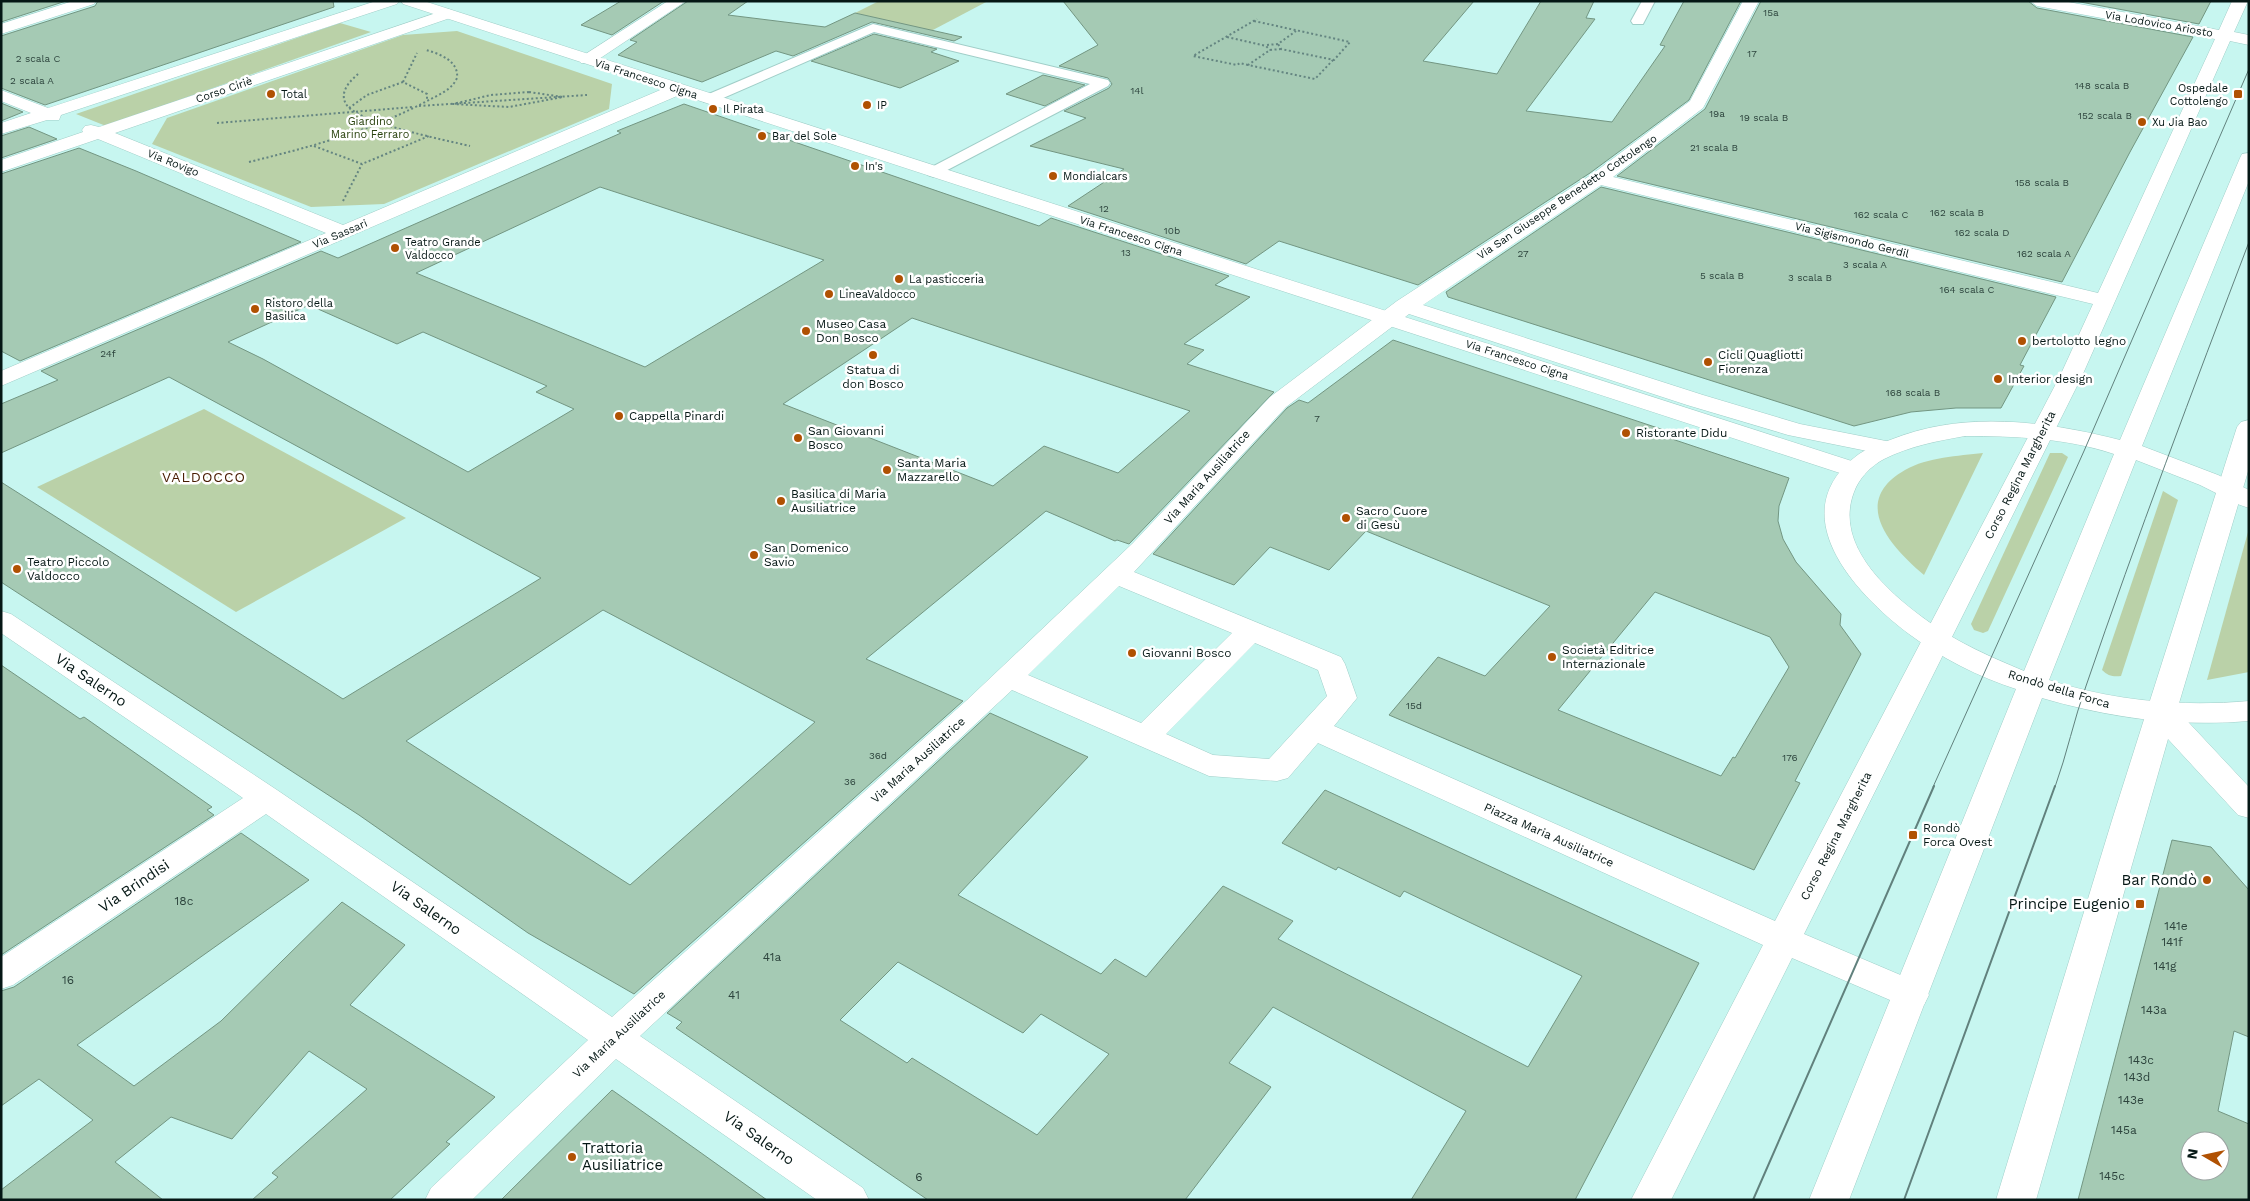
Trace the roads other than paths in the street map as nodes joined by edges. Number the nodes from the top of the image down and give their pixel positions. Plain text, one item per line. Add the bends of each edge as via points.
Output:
1 (89, 1) edge
2 (392, 1) edge
3 (408, 1) edge
4 (680, 1) edge
5 (1649, 1) edge
6 (1751, 1) edge
7 (2036, 1) edge
8 (2240, 1) edge
9 (448, 14) junction
10 (1638, 21) dead end
11 (1, 29) edge
12 (2223, 36) junction
13 (2249, 40) edge
14 (587, 60) junction
15 (678, 89) junction
16 (1, 95) edge
17 (709, 99) junction
18 (46, 114) junction
19 (1, 130) edge
20 (96, 133) junction
21 (2249, 158) edge
22 (1, 166) edge
23 (934, 172) junction
24 (1598, 179) junction
25 (344, 233) junction
26 (2106, 301) junction
27 (1396, 312) junction
28 (1, 379) edge
29 (2249, 427) edge
30 (2042, 432) junction
31 (1887, 448) junction
32 (2128, 449) junction
33 (1855, 470) junction
34 (2239, 494) edge
35 (1115, 574) junction
36 (1, 620) edge
37 (1250, 631) junction
38 (1936, 639) junction
39 (1008, 677) junction
40 (2033, 684) junction
41 (2249, 711) edge
42 (2161, 712) junction
43 (1314, 729) junction
44 (1145, 737) junction
45 (266, 798) junction
46 (2249, 807) edge
47 (1784, 940) junction
48 (1, 975) edge
49 (1912, 994) junction
50 (614, 1038) junction
51 (445, 1200) edge
52 (849, 1200) edge
53 (1651, 1200) edge
54 (1829, 1200) edge
55 (2016, 1200) edge

1 - 11 street
2 - 18 street
3 - 9 street, Via Francesco Cigna
4 - 14 street
5 - 10 lane
6 - 24 street, Via San Giuseppe Benedetto Cottolengo via 1697,104
7 - 12 street, Via Lodovico Ariosto
8 - 12 street, Corso Regina Margherita
9 - 14 street, Via Francesco Cigna
9 - 20 street, Corso Ciriè
12 - 13 street, Via Lodovico Ariosto
12 - 26 street, Corso Regina Margherita
14 - 15 street, Via Francesco Cigna
15 - 17 street, Via Francesco Cigna
15 - 25 street, Via Sassari
16 - 18 street, Via Rovigo
17 - 23 street, Via Francesco Cigna
17 - 23 lane via 873,28 1103,83
18 - 19 street
18 - 20 street, Via Rovigo
20 - 22 street, Corso Ciriè
20 - 25 street, Via Rovigo
21 - 32 street
23 - 27 street, Via Francesco Cigna
24 - 26 street, Via Sigismondo Gerdil
24 - 27 street, Via San Giuseppe Benedetto Cottolengo
25 - 28 street, Via Sassari
26 - 30 street, Corso Regina Margherita
27 - 31 street, Via Francesco Cigna via 1778,424
27 - 33 street, Via Francesco Cigna
27 - 35 street, Via Maria Ausiliatrice via 1278,402
29 - 34 street
30 - 31 street, Rondò della Forca via 1983,429 1946,432 1914,438
30 - 32 street, Rondò della Forca
30 - 38 street, Corso Regina Margherita
31 - 33 street, Rondò della Forca
32 - 34 street, Rondò della Forca via 2177,466
32 - 40 street
33 - 38 street, Rondò della Forca via 1842,488 1838,501 1837,515 1843,544 1876,592
34 - 42 street
35 - 37 street
35 - 39 street, Via Maria Ausiliatrice
36 - 45 street, Via Salerno
37 - 43 street via 1330,664 1342,698
37 - 44 street
38 - 40 street, Rondò della Forca via 1988,666
38 - 47 street, Corso Regina Margherita
39 - 44 street
39 - 50 street, Via Maria Ausiliatrice
40 - 42 street, Rondò della Forca via 2094,702
40 - 49 street
41 - 42 street, Rondò della Forca via 2217,714
42 - 46 street
42 - 55 street
43 - 44 street via 1277,770 1209,766
43 - 47 street, Piazza Maria Ausiliatrice
45 - 48 street, Via Brindisi
45 - 50 street, Via Salerno
47 - 49 street
47 - 53 street, Corso Regina Margherita
49 - 54 street
50 - 51 street, Via Maria Ausiliatrice
50 - 52 street, Via Salerno

